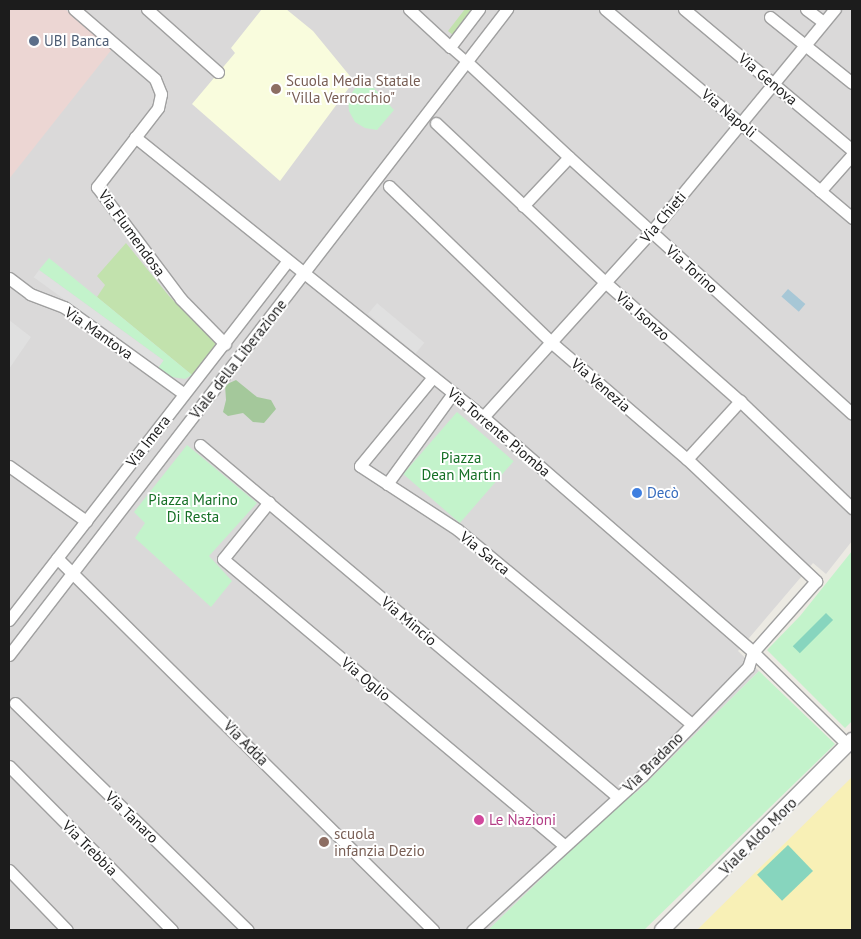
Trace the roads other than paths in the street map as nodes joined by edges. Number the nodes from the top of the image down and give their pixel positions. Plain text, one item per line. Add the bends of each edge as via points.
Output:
1 (74, 9) edge
2 (147, 9) edge
3 (409, 9) edge
4 (479, 9) edge
5 (507, 9) edge
6 (605, 9) edge
7 (684, 9) edge
8 (806, 9) edge
9 (834, 9) edge
10 (770, 17) dead end
11 (823, 22) junction
12 (806, 45) junction
13 (450, 47) junction
14 (467, 62) junction
15 (218, 72) dead end
16 (852, 82) edge
17 (774, 83) junction
18 (436, 123) dead end
19 (741, 123) junction
20 (135, 138) junction
21 (852, 150) edge
22 (852, 155) edge
23 (568, 157) junction
24 (389, 186) dead end
25 (820, 190) junction
26 (523, 206) junction
27 (852, 218) edge
28 (651, 232) junction
29 (287, 261) junction
30 (304, 274) junction
31 (9, 278) edge
32 (606, 283) junction
33 (552, 343) junction
34 (225, 344) junction
35 (433, 377) junction
36 (453, 393) junction
37 (184, 394) junction
38 (740, 401) junction
39 (852, 414) edge
40 (484, 418) junction
41 (200, 445) dead end
42 (687, 459) junction
43 (9, 466) edge
44 (387, 484) junction
45 (269, 502) junction
46 (852, 508) edge
47 (86, 520) junction
48 (57, 558) junction
49 (74, 572) junction
50 (816, 581) joint
51 (9, 620) edge
52 (753, 652) junction
53 (9, 655) edge
54 (15, 703) dead end
55 (692, 724) junction
56 (850, 743) edge
57 (9, 766) edge
58 (618, 797) junction
59 (565, 846) junction
60 (9, 870) edge
61 (67, 930) edge
62 (172, 930) edge
63 (248, 930) edge
64 (433, 930) edge
65 (473, 930) edge
66 (662, 930) edge

1 - 20 street, Via Flumendosa via 155,79 159,86 161,102
2 - 15 street
3 - 13 street
4 - 13 street
5 - 14 street, Viale della Liberazione
6 - 19 street, Via Napoli
7 - 17 street, Via Genova
8 - 11 street
9 - 11 street, Via Chieti
10 - 12 street
11 - 12 street, Via Chieti
12 - 16 street
12 - 17 street, Via Chieti
13 - 14 street
14 - 23 street, Via Torino
14 - 30 street, Viale della Liberazione
17 - 19 street, Via Chieti
17 - 21 street, Via Genova
18 - 26 street, Via Isonzo
19 - 25 street, Via Napoli
19 - 28 street, Via Chieti
20 - 29 street, Via Torrente Piomba
20 - 34 street, Via Flumendosa via 97,187 181,299
22 - 25 street
23 - 26 street
23 - 28 street, Via Torino
24 - 33 street, Via Venezia
25 - 27 street, Via Napoli
26 - 32 street, Via Isonzo
28 - 32 street, Via Chieti
28 - 39 street, Via Torino
29 - 30 street, Via Torrente Piomba
29 - 34 street, Via Imera
30 - 35 street, Via Torrente Piomba
30 - 49 street, Viale della Liberazione
31 - 37 street, Via Mantova via 30,294 64,307
32 - 33 street, Via Chieti
32 - 38 street, Via Isonzo
33 - 40 street, Via Chieti
33 - 42 street, Via Venezia
34 - 37 street, Via Imera
35 - 36 street, Via Torrente Piomba
35 - 44 street, Via Sarca via 360,466
36 - 40 street, Via Torrente Piomba
36 - 44 street
37 - 47 street, Via Imera
38 - 42 street
38 - 46 street, Via Isonzo
40 - 52 street, Via Torrente Piomba
41 - 45 street, Via Mincio
42 - 50 street, Via Venezia
43 - 47 street
44 - 55 street, Via Sarca via 458,530
45 - 58 street, Via Mincio
45 - 59 street, Via Oglio via 223,559
47 - 48 street, Via Imera
48 - 49 street, Via Adda
48 - 51 street, Via Imera
49 - 53 street, Viale della Liberazione
49 - 64 street, Via Adda
50 - 52 street, Via Bradano
52 - 55 street, Via Bradano via 748,667
52 - 56 street, Via Torrente Piomba
54 - 63 street, Via Tanaro
55 - 58 street, Via Bradano
56 - 66 street, Viale Aldo Moro
57 - 62 street, Via Trebbia
58 - 59 street, Via Bradano
59 - 65 street, Via Bradano
60 - 61 street

